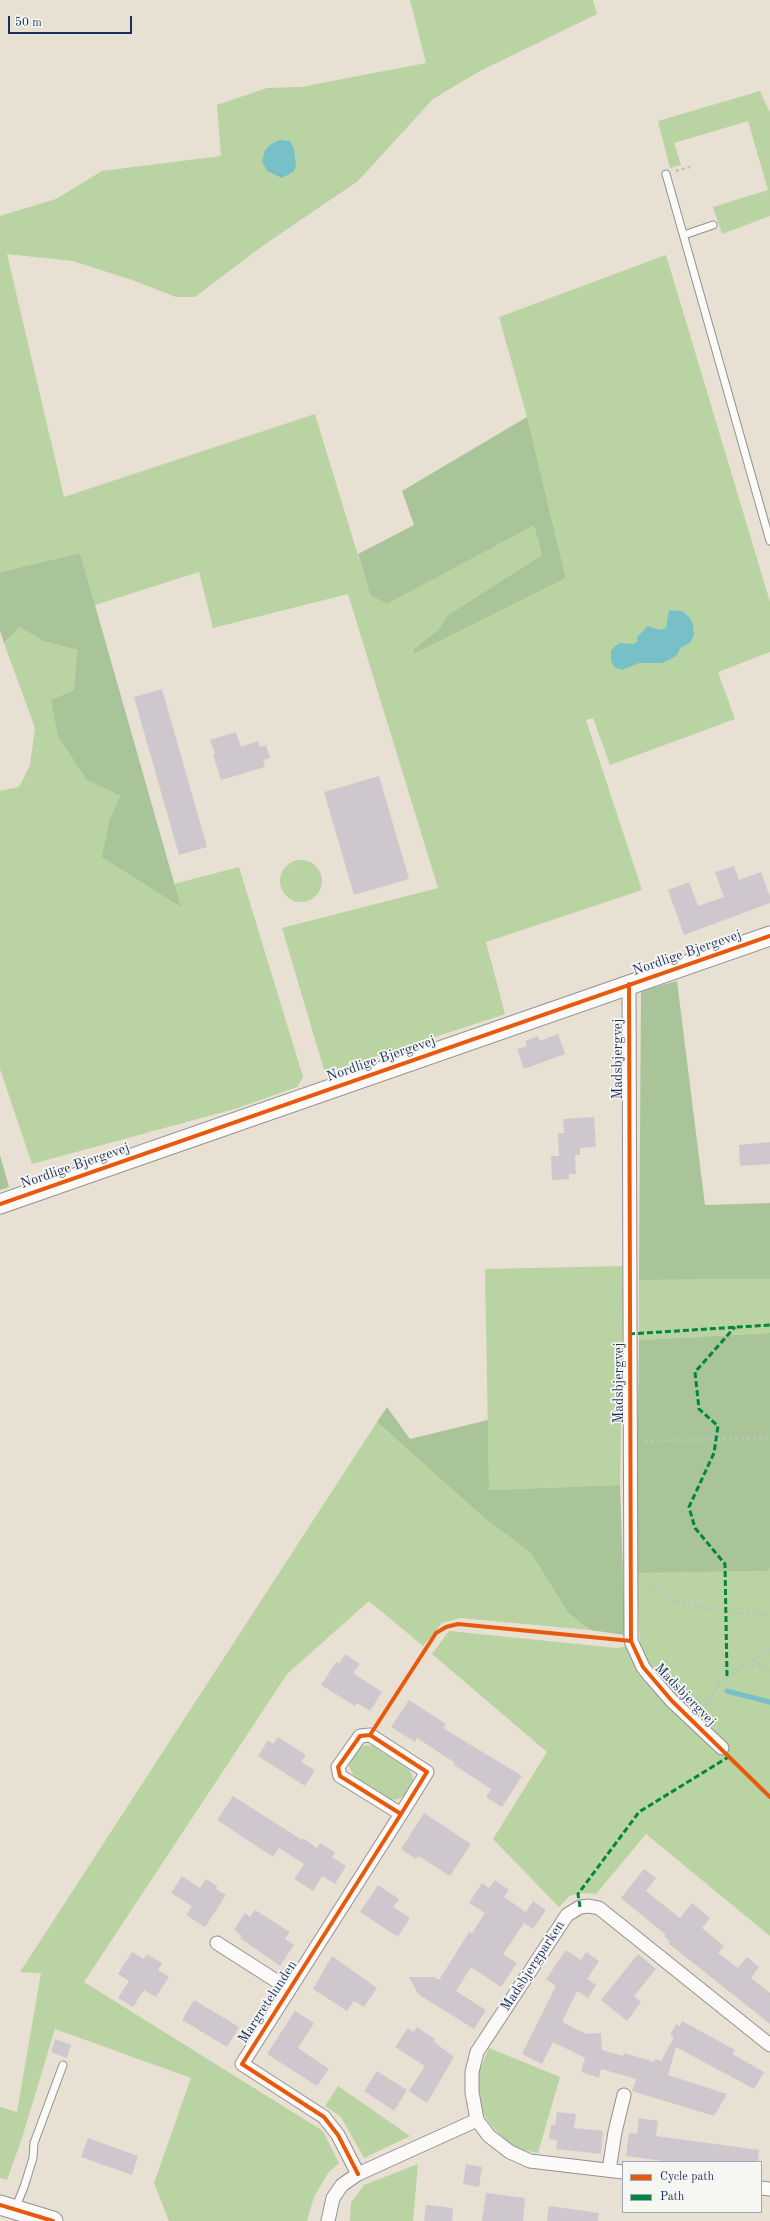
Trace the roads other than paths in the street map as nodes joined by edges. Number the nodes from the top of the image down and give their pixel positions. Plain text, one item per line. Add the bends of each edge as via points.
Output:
1 (666, 174) road end
2 (713, 225) dead end
3 (684, 235) junction
4 (770, 541) edge
5 (770, 936) edge
6 (629, 984) junction
7 (0, 1204) edge
8 (722, 1748) dead end
9 (401, 1814) junction
10 (217, 1943) dead end
11 (290, 1989) junction
12 (770, 2045) edge
13 (62, 2065) dead end
14 (624, 2095) dead end
15 (477, 2120) junction
16 (609, 2170) junction
17 (622, 2172) edge
18 (358, 2174) junction
19 (9, 2214) edge
20 (53, 2221) edge
21 (328, 2221) edge

1 - 3 lane
2 - 3 lane
3 - 4 lane
5 - 6 street, Nordlige Bjergevej
6 - 7 street, Nordlige Bjergevej
6 - 8 street, Madsbjergvej via 630,1626 636,1654 650,1676
9 - 9 street, Margretelunden via 427,1772 370,1735 360,1736 338,1767 340,1776
9 - 11 street, Margretelunden
10 - 11 street, Margretelunden
11 - 18 street, Margretelunden via 242,2064 324,2117 338,2135
12 - 15 street, Madsbjergparken via 599,1908 580,1907 567,1915 477,2052 472,2072 472,2092
13 - 19 lane via 34,2143 30,2166
14 - 16 street
15 - 16 street, Madsbjergparken via 489,2136 510,2152 530,2161
15 - 18 street
16 - 17 street, Madsbjergparken
18 - 21 street via 342,2185 333,2198
19 - 20 street

